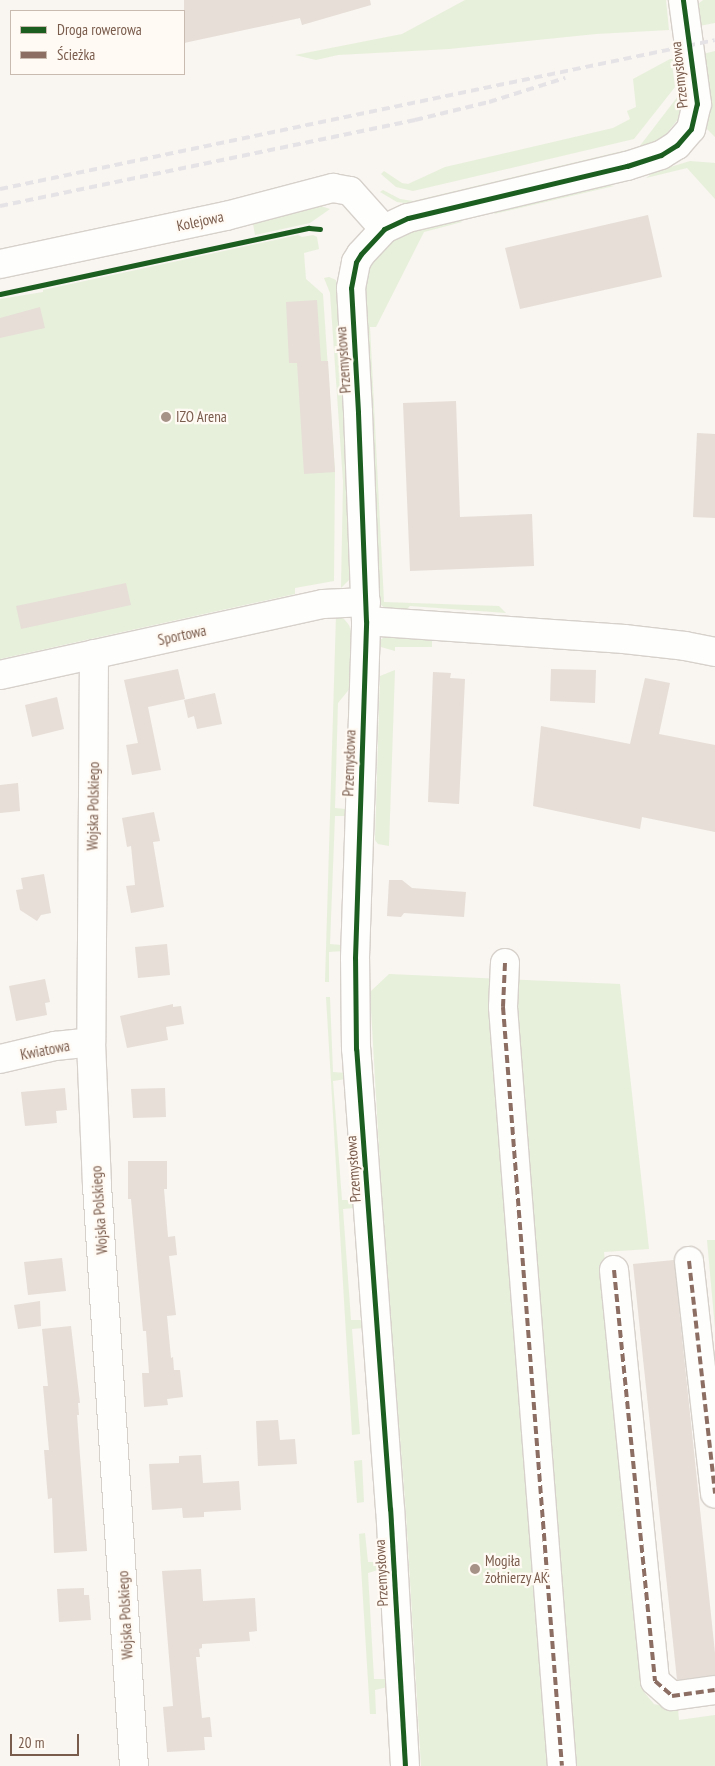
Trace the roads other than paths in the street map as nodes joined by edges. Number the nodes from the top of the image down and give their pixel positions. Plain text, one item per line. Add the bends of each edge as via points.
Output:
1 (683, 0) edge
2 (384, 229) junction
3 (0, 264) edge
4 (366, 612) junction
5 (715, 652) edge
6 (94, 654) junction
7 (0, 675) edge
8 (505, 963) dead end
9 (91, 1042) junction
10 (0, 1059) edge
11 (690, 1261) dead end
12 (614, 1270) dead end
13 (715, 1494) edge
14 (715, 1690) edge
15 (134, 1766) edge
16 (405, 1766) edge
17 (562, 1766) edge

1 - 2 street, Przemysłowa via 697,104 691,129 677,145 645,161 408,218
2 - 3 street, Kolejowa via 350,191 334,188 226,216
2 - 4 street, Przemysłowa via 356,262 351,288
4 - 5 street, Sportowa via 624,639
4 - 6 street, Sportowa via 333,602
4 - 16 street, Przemysłowa via 355,958 356,1050 390,1499
6 - 7 street, Sportowa
6 - 9 street, Wojska Polskiego
8 - 17 street via 503,1006
9 - 10 street, Kwiatowa
9 - 15 street, Wojska Polskiego
11 - 13 street
12 - 14 street via 655,1681 672,1696

